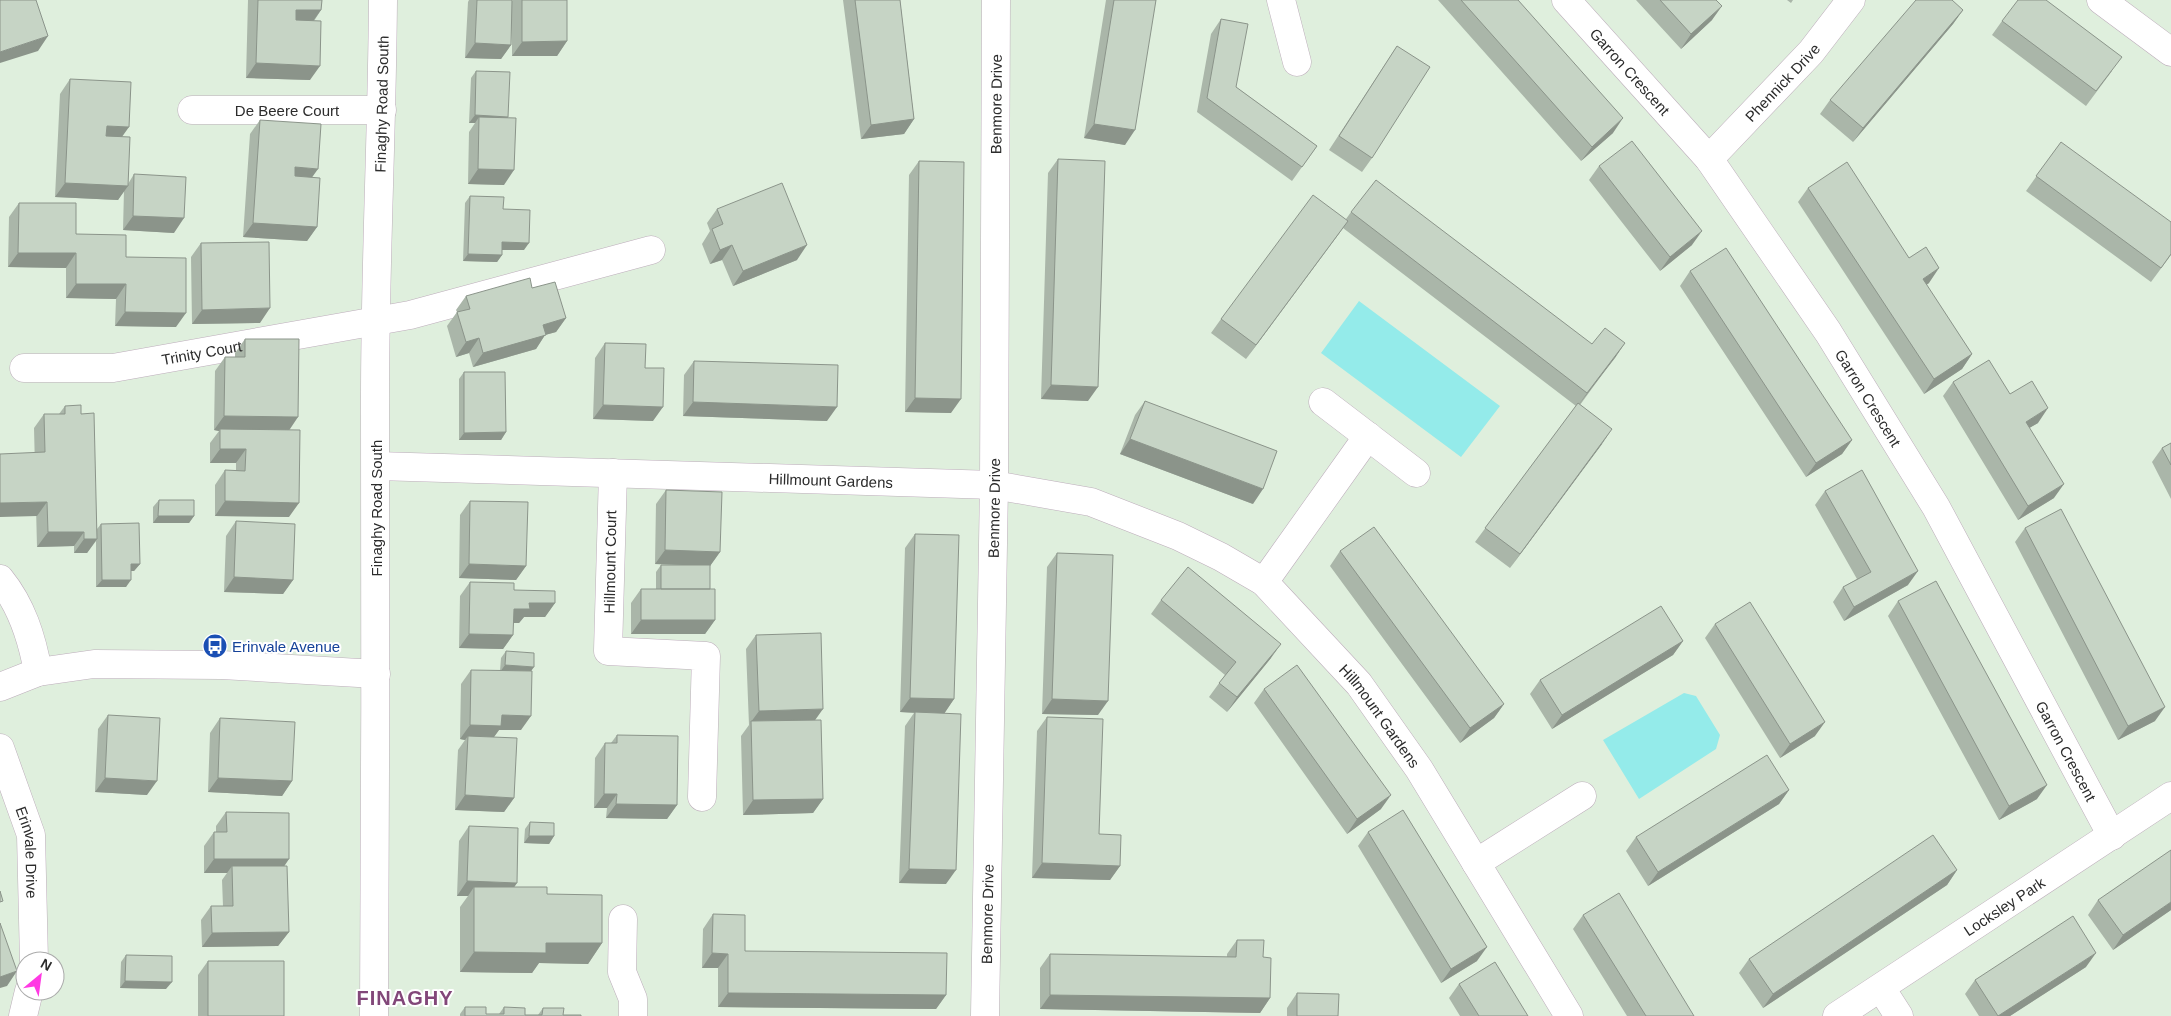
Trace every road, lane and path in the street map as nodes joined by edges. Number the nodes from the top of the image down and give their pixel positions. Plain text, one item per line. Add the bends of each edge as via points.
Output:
1 (383, 0) edge
2 (996, 0) edge
3 (1281, 0) edge
4 (1566, 0) edge
5 (1851, 0) edge
6 (2101, 0) edge
7 (2171, 52) edge
8 (1297, 62) dead end
9 (192, 110) dead end
10 (382, 110) junction
11 (1709, 159) junction
12 (651, 250) dead end
13 (377, 321) junction
14 (24, 368) dead end
15 (1323, 402) dead end
16 (1368, 436) junction
17 (377, 466) junction
18 (613, 473) junction
19 (1416, 473) dead end
20 (994, 485) junction
21 (0, 579) edge
22 (1264, 582) junction
23 (38, 672) junction
24 (376, 674) junction
25 (0, 687) edge
26 (0, 748) edge
27 (1582, 796) dead end
28 (2171, 796) edge
29 (702, 797) dead end
30 (2112, 836) junction
31 (1476, 862) junction
32 (623, 919) dead end
33 (34, 951) edge
34 (1880, 988) junction
35 (27, 1001) edge
36 (633, 1008) edge
37 (23, 1016) edge
38 (374, 1016) edge
39 (985, 1016) edge
40 (1569, 1016) edge
41 (1837, 1016) edge
42 (1899, 1016) edge

1 - 10 street, Finaghy Road South
2 - 20 street, Benmore Drive
3 - 8 street
4 - 11 street, Garron Crescent
5 - 11 street, Phennick Drive via 1811,52
6 - 7 street
9 - 10 street, De Beere Court
10 - 13 street, Finaghy Road South
11 - 30 street, Garron Crescent via 1828,332 1936,507
12 - 13 street, Trinity Court
13 - 14 street, Trinity Court via 114,368
13 - 17 street, Finaghy Road South
15 - 16 street
16 - 19 street
16 - 22 street
17 - 18 street, Hillmount Gardens
17 - 24 street, Finaghy Road South
18 - 20 street, Hillmount Gardens
18 - 29 street, Hillmount Court via 608,651 706,656
20 - 22 street, Hillmount Gardens via 1091,502 1178,536
20 - 39 street, Benmore Drive
21 - 23 street via 24,618
22 - 31 street, Hillmount Gardens via 1359,684 1419,769
23 - 24 street via 94,664 222,665
23 - 25 street
24 - 38 street, Finaghy Road South
26 - 33 street, Erinvale Drive via 32,835
27 - 31 street
28 - 30 street, Locksley Park
30 - 34 street, Locksley Park
31 - 40 street, Hillmount Gardens
32 - 36 street via 622,972
34 - 41 street, Locksley Park
34 - 42 street
35 - 37 street

